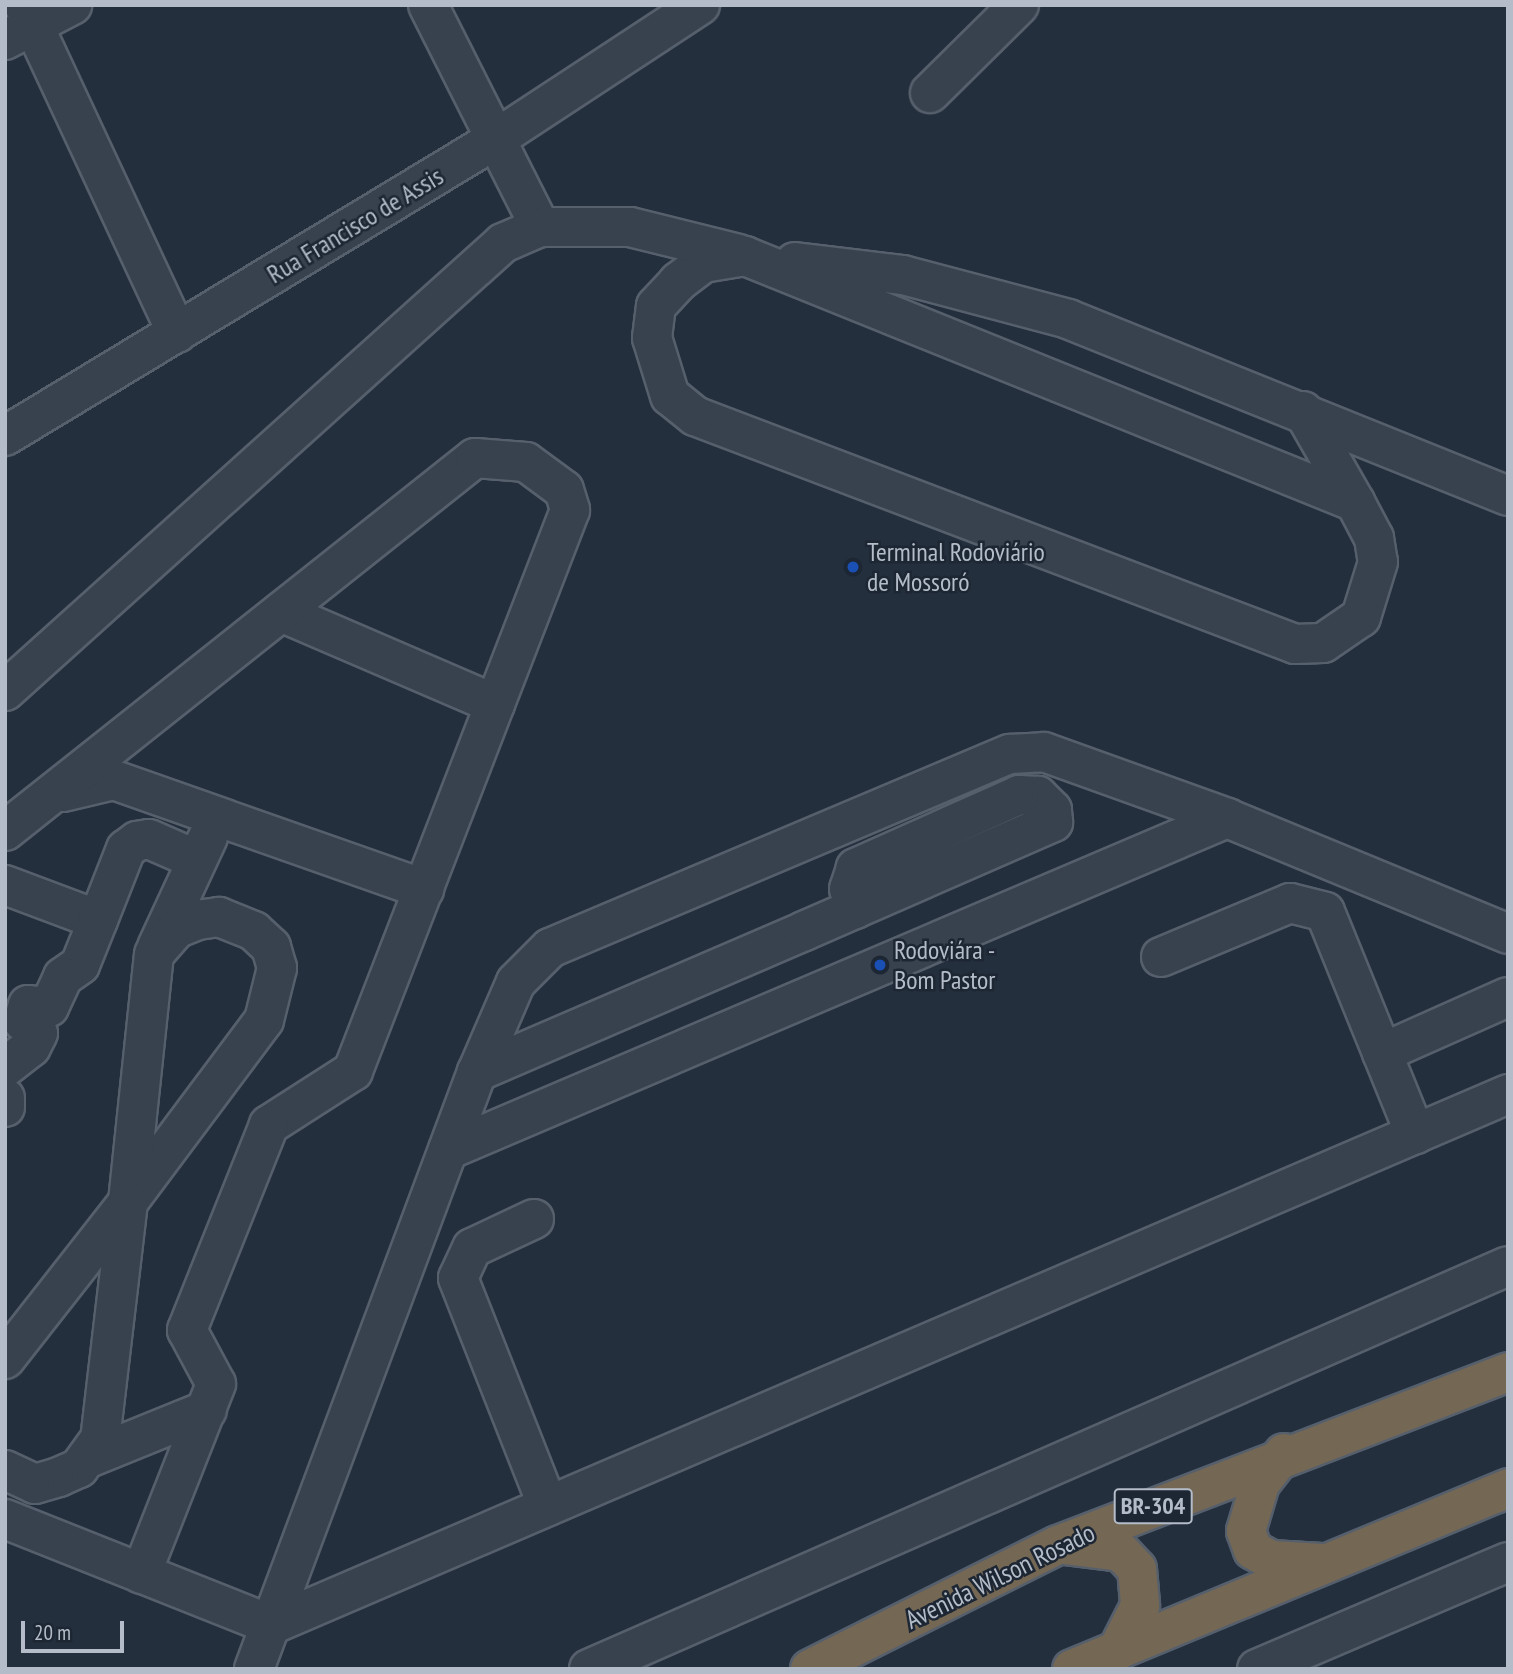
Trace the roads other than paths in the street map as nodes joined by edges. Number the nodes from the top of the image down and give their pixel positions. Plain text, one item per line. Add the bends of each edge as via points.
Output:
1 (72, 5) edge
2 (428, 5) edge
3 (700, 5) edge
4 (1019, 5) edge
5 (21, 24) edge
6 (930, 93) dead end
7 (496, 139) junction
8 (540, 227) junction
9 (745, 256) junction
10 (177, 333) junction
11 (1303, 411) junction
12 (5, 436) edge
13 (1508, 496) edge
14 (1355, 502) junction
15 (281, 612) junction
16 (5, 691) edge
17 (495, 704) junction
18 (51, 795) junction
19 (218, 816) junction
20 (1227, 818) junction
21 (5, 831) edge
22 (197, 860) junction
23 (5, 885) edge
24 (424, 889) junction
25 (855, 909) junction
26 (98, 920) junction
27 (1508, 934) edge
28 (154, 954) junction
29 (1161, 957) dead end
30 (1508, 997) edge
31 (1382, 1053) junction
32 (477, 1072) junction
33 (7, 1080) edge
34 (1508, 1094) edge
35 (5, 1107) edge
36 (1415, 1134) junction
37 (448, 1150) junction
38 (128, 1202) junction
39 (534, 1219) dead end
40 (1508, 1266) edge
41 (5, 1359) edge
42 (1508, 1372) edge
43 (207, 1410) junction
44 (1283, 1454) junction
45 (91, 1457) junction
46 (5, 1470) edge
47 (1508, 1488) edge
48 (548, 1506) junction
49 (5, 1519) edge
50 (1058, 1545) junction
51 (1508, 1562) edge
52 (1335, 1563) junction
53 (141, 1574) junction
54 (271, 1625) junction
55 (1117, 1650) junction
56 (1284, 1663) edge
57 (254, 1669) edge
58 (589, 1669) edge
59 (810, 1669) edge
60 (1072, 1669) edge

1 - 5 street
2 - 7 street
3 - 7 street, Rua Francisco de Assis
4 - 6 street
5 - 10 street
7 - 8 street
7 - 10 street, Rua Francisco de Assis
8 - 9 street via 630,228
8 - 16 street via 503,243
9 - 11 street via 903,275 982,292 1068,318
9 - 14 street
9 - 14 street via 703,263 656,306 652,338 657,369 670,396 695,416 1295,644 1323,643 1361,617 1378,562 1374,538
10 - 12 street, Rua Francisco de Assis
11 - 13 street
11 - 14 street
15 - 17 street
15 - 17 street via 475,458 526,462 552,477 570,510
15 - 18 street
17 - 24 street
18 - 19 street via 114,780
18 - 21 street
19 - 22 street
19 - 24 street
20 - 27 street
20 - 32 street via 1044,752 1010,754 550,948 516,982
20 - 37 street
22 - 26 street via 149,839 137,841 126,849
22 - 28 street
23 - 26 street
24 - 43 street via 353,1071 269,1125 187,1330 216,1384
25 - 25 street via 1053,822 1052,810 1038,796 1019,794 856,869 849,889
25 - 32 street
26 - 33 street via 80,965 63,977 48,1009 28,1005 23,1021 38,1033
28 - 38 street
28 - 38 street via 176,929 219,917 254,931 271,947 276,991 264,1020
29 - 31 street via 1290,903 1311,904 1325,912
30 - 31 street
31 - 36 street
32 - 37 street
33 - 35 street
34 - 36 street
36 - 48 street
37 - 54 street
38 - 41 street
38 - 45 street via 102,1423
39 - 48 street via 472,1248 458,1278
40 - 58 street
42 - 44 highway, Avenida Wilson Rosado / BR-304
43 - 45 street
43 - 53 street
44 - 50 highway, Avenida Wilson Rosado / BR-304
44 - 52 highway via 1248,1513 1253,1550 1271,1560
45 - 46 street via 79,1468 35,1484
47 - 52 highway
48 - 54 street
49 - 53 street
50 - 55 highway via 1121,1552 1137,1569 1139,1606
50 - 59 highway, Avenida Wilson Rosado / BR-304
51 - 56 street
52 - 55 highway
53 - 54 street
54 - 57 street
55 - 60 highway

